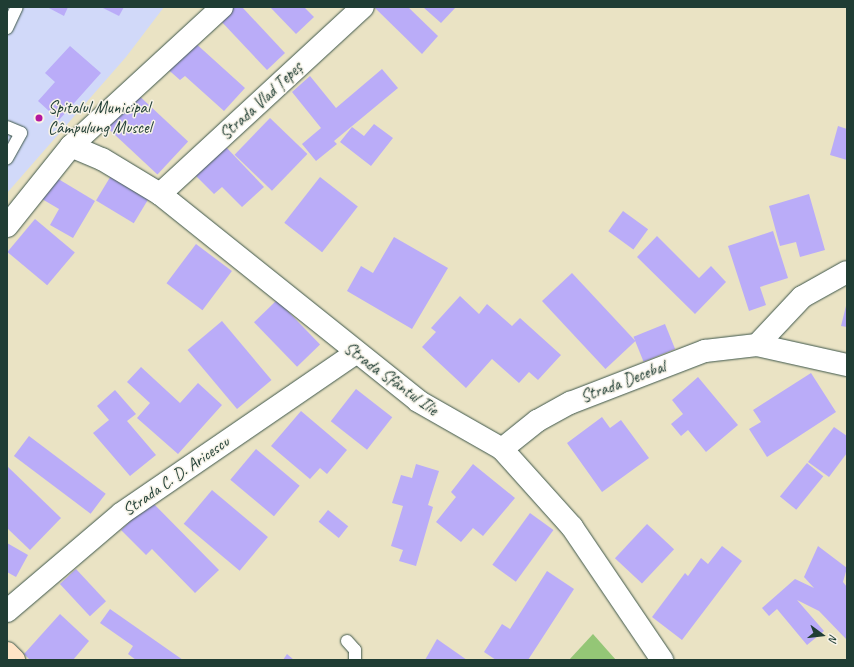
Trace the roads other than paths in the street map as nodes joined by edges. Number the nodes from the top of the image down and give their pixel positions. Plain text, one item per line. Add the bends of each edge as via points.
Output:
1 (17, 7) edge
2 (222, 7) edge
3 (363, 7) edge
4 (7, 28) edge
5 (7, 127) edge
6 (71, 146) junction
7 (7, 158) edge
8 (160, 194) junction
9 (7, 226) edge
10 (847, 272) edge
11 (757, 345) junction
12 (354, 354) junction
13 (847, 365) edge
14 (502, 450) junction
15 (7, 611) edge
16 (347, 641) dead end
17 (7, 653) edge
18 (14, 660) edge
19 (355, 660) edge
20 (662, 660) edge

1 - 4 lane
2 - 6 street
3 - 8 street, Strada Vlad Țepeș
5 - 7 lane via 22,133
6 - 8 street, Strada Sfântul Ilie via 102,159
6 - 9 street
8 - 12 street, Strada Sfântul Ilie
10 - 11 street via 802,297
11 - 13 street, Strada Decebal
11 - 14 street, Strada Decebal via 705,352 570,403 537,421
12 - 14 street, Strada Sfântul Ilie via 418,401
12 - 15 street, Strada C. D. Aricescu via 122,513
14 - 20 street, Strada Sfântul Ilie via 572,527
16 - 19 lane via 355,650
17 - 18 main road

